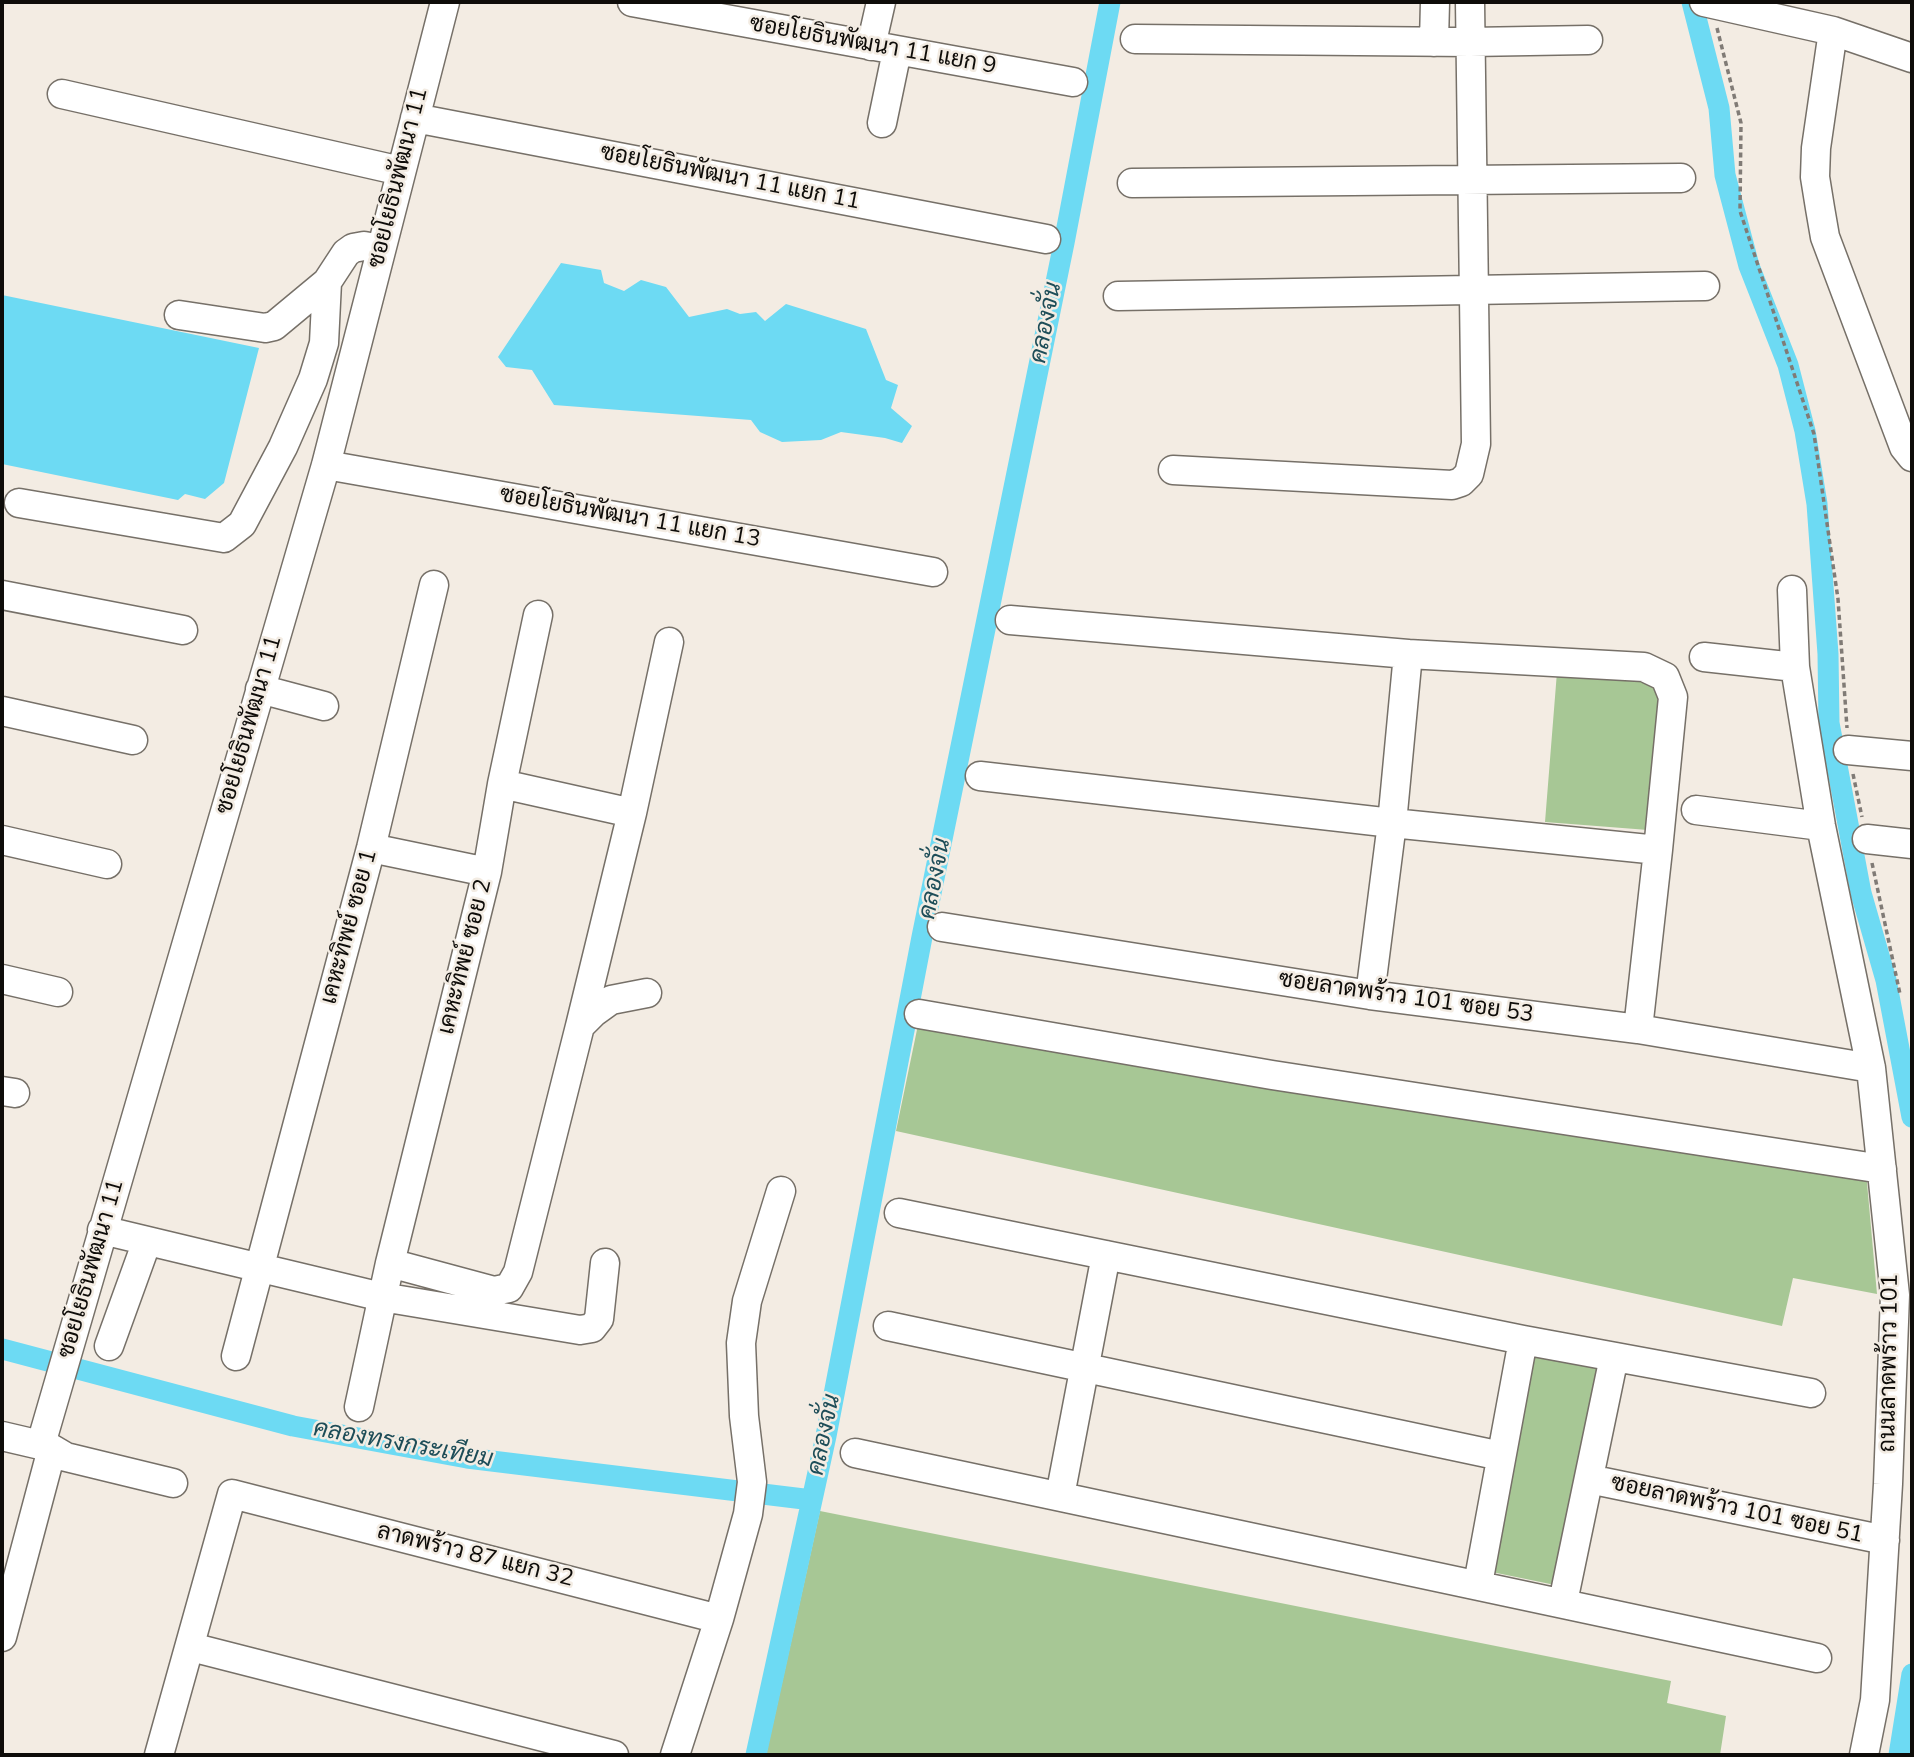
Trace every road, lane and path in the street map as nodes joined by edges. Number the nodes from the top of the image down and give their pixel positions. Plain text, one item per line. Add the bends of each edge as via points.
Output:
1 (445, 2) edge
2 (632, 2) edge
3 (881, 2) edge
4 (1435, 2) edge
5 (1470, 2) edge
6 (1715, 4) edge
7 (1833, 31) junction
8 (1135, 39) dead end
9 (1588, 40) dead end
10 (1434, 42) junction
11 (1470, 42) junction
12 (884, 48) junction
13 (1910, 54) edge
14 (1073, 82) dead end
15 (62, 94) dead end
16 (415, 118) junction
17 (882, 123) dead end
18 (401, 170) junction
19 (1681, 178) dead end
20 (1471, 181) junction
21 (1132, 183) dead end
22 (1046, 239) dead end
23 (381, 249) junction
24 (327, 282) junction
25 (1705, 286) dead end
26 (1474, 290) junction
27 (1118, 296) dead end
28 (179, 315) dead end
29 (1912, 457) edge
30 (326, 465) junction
31 (1173, 470) dead end
32 (19, 503) dead end
33 (933, 572) dead end
34 (434, 585) dead end
35 (1792, 590) dead end
36 (2, 595) edge
37 (538, 615) dead end
38 (1010, 620) dead end
39 (183, 630) dead end
40 (669, 642) dead end
41 (1408, 654) junction
42 (1704, 657) dead end
43 (1795, 667) junction
44 (260, 689) junction
45 (324, 706) dead end
46 (2, 712) edge
47 (133, 740) dead end
48 (1848, 750) junction
49 (1912, 756) edge
50 (980, 775) dead end
51 (502, 784) junction
52 (1696, 810) dead end
53 (632, 813) junction
54 (1392, 823) junction
55 (1821, 827) junction
56 (1867, 839) junction
57 (2, 840) edge
58 (1912, 844) edge
59 (371, 848) junction
60 (1658, 850) junction
61 (107, 864) dead end
62 (487, 872) junction
63 (942, 927) dead end
64 (2, 979) edge
65 (58, 992) dead end
66 (647, 993) dead end
67 (1900, 994) dead end
68 (1370, 995) junction
69 (919, 1014) dead end
70 (580, 1026) junction
71 (1638, 1029) junction
72 (1871, 1068) junction
73 (1882, 1169) junction
74 (781, 1191) dead end
75 (898, 1213) dead end
76 (102, 1230) junction
77 (146, 1241) junction
78 (1106, 1255) junction
79 (390, 1263) junction
80 (605, 1263) dead end
81 (258, 1268) junction
82 (382, 1297) junction
83 (888, 1326) dead end
84 (1523, 1340) junction
85 (109, 1346) dead end
86 (236, 1356) dead end
87 (1614, 1357) junction
88 (1084, 1368) junction
89 (1811, 1393) dead end
90 (359, 1407) dead end
91 (2, 1436) edge
92 (47, 1447) junction
93 (855, 1453) dead end
94 (1502, 1456) junction
95 (1589, 1479) junction
96 (173, 1483) dead end
97 (1059, 1496) junction
98 (1885, 1540) junction
99 (1478, 1584) junction
100 (1563, 1602) junction
101 (719, 1619) junction
102 (2, 1637) edge
103 (191, 1647) junction
104 (1817, 1658) dead end
105 (159, 1755) edge
106 (614, 1755) edge
107 (675, 1755) edge
108 (1864, 1755) edge

1 - 16 street, ซอยโยธินพัฒนา 11
2 - 12 street, ซอยโยธินพัฒนา 11 แยก 9
3 - 12 street
4 - 10 street
5 - 11 street
6 - 7 street
6 - 48 path via 1717,31 1741,123 1741,211 1814,434 1838,599
7 - 13 street
7 - 29 street via 1816,148 1815,177 1825,237 1904,447
8 - 10 street
9 - 11 street
10 - 11 street
11 - 20 street
12 - 14 street, ซอยโยธินพัฒนา 11 แยก 9
12 - 17 street
15 - 18 street
16 - 18 street, ซอยโยธินพัฒนา 11
16 - 22 street, ซอยโยธินพัฒนา 11 แยก 11
18 - 23 street, ซอยโยธินพัฒนา 11
19 - 20 street
20 - 21 street
20 - 26 street
23 - 24 street via 353,248
23 - 30 street, ซอยโยธินพัฒนา 11
24 - 28 street via 274,326
24 - 32 street via 324,343 313,379 242,524 224,538
25 - 26 street
26 - 27 street
26 - 31 street via 1476,444 1469,474 1461,482
30 - 33 street, ซอยโยธินพัฒนา 11 แยก 13
30 - 44 street, ซอยโยธินพัฒนา 11
34 - 59 street, เคหะทิพย์ ซอย 1
35 - 43 street, ถนนลาดพร้าว 101
36 - 39 street
37 - 51 street, เคหะทิพย์ ซอย 2
38 - 41 street
40 - 53 street
41 - 54 street
41 - 60 street via 1644,667 1665,677 1673,697
42 - 43 street
43 - 55 street, ถนนลาดพร้าว 101
44 - 45 street
44 - 76 street, ซอยโยธินพัฒนา 11
46 - 47 street
48 - 49 street
48 - 56 path
50 - 54 street
51 - 53 street
51 - 62 street, เคหะทิพย์ ซอย 2
52 - 55 street
53 - 70 street
54 - 60 street
54 - 68 street
55 - 72 street, ถนนลาดพร้าว 101
56 - 58 street
56 - 67 path
57 - 61 street
59 - 62 street
59 - 81 street, เคหะทิพย์ ซอย 1
60 - 71 street
62 - 79 street, เคหะทิพย์ ซอย 2
63 - 68 street, ซอยลาดพร้าว 101 ซอย 53
64 - 65 street
66 - 70 street via 611,1000
68 - 71 street, ซอยลาดพร้าว 101 ซอย 53
69 - 73 street via 1272,1076
70 - 79 street via 518,1272 509,1287 494,1291
71 - 72 street, ซอยลาดพร้าว 101 ซอย 53
72 - 73 street, ถนนลาดพร้าว 101
73 - 98 street, ถนนลาดพร้าว 101 via 1895,1295
74 - 101 street via 747,1301 741,1343 751,1490
75 - 78 street
76 - 77 street
76 - 92 street, ซอยโยธินพัฒนา 11
77 - 81 street
77 - 85 street
78 - 84 street
78 - 88 street
79 - 82 street, เคหะทิพย์ ซอย 2
80 - 82 street via 599,1319 592,1328 580,1331
81 - 82 street
81 - 86 street, เคหะทิพย์ ซอย 1
82 - 90 street, เคหะทิพย์ ซอย 2
83 - 88 street
84 - 87 street
84 - 94 street
87 - 89 street
87 - 95 street
88 - 94 street
88 - 97 street
91 - 92 street
92 - 96 street via 66,1457
92 - 102 street, ซอยโยธินพัฒนา 11
93 - 97 street
94 - 99 street
95 - 98 street, ซอยลาดพร้าว 101 ซอย 51
95 - 100 street
97 - 99 street
98 - 108 street, ถนนลาดพร้าว 101 via 1875,1700
99 - 100 street
100 - 104 street
101 - 103 street, ลาดพร้าว 87 แยก 32 via 232,1494
101 - 107 street
103 - 105 street
103 - 106 street

